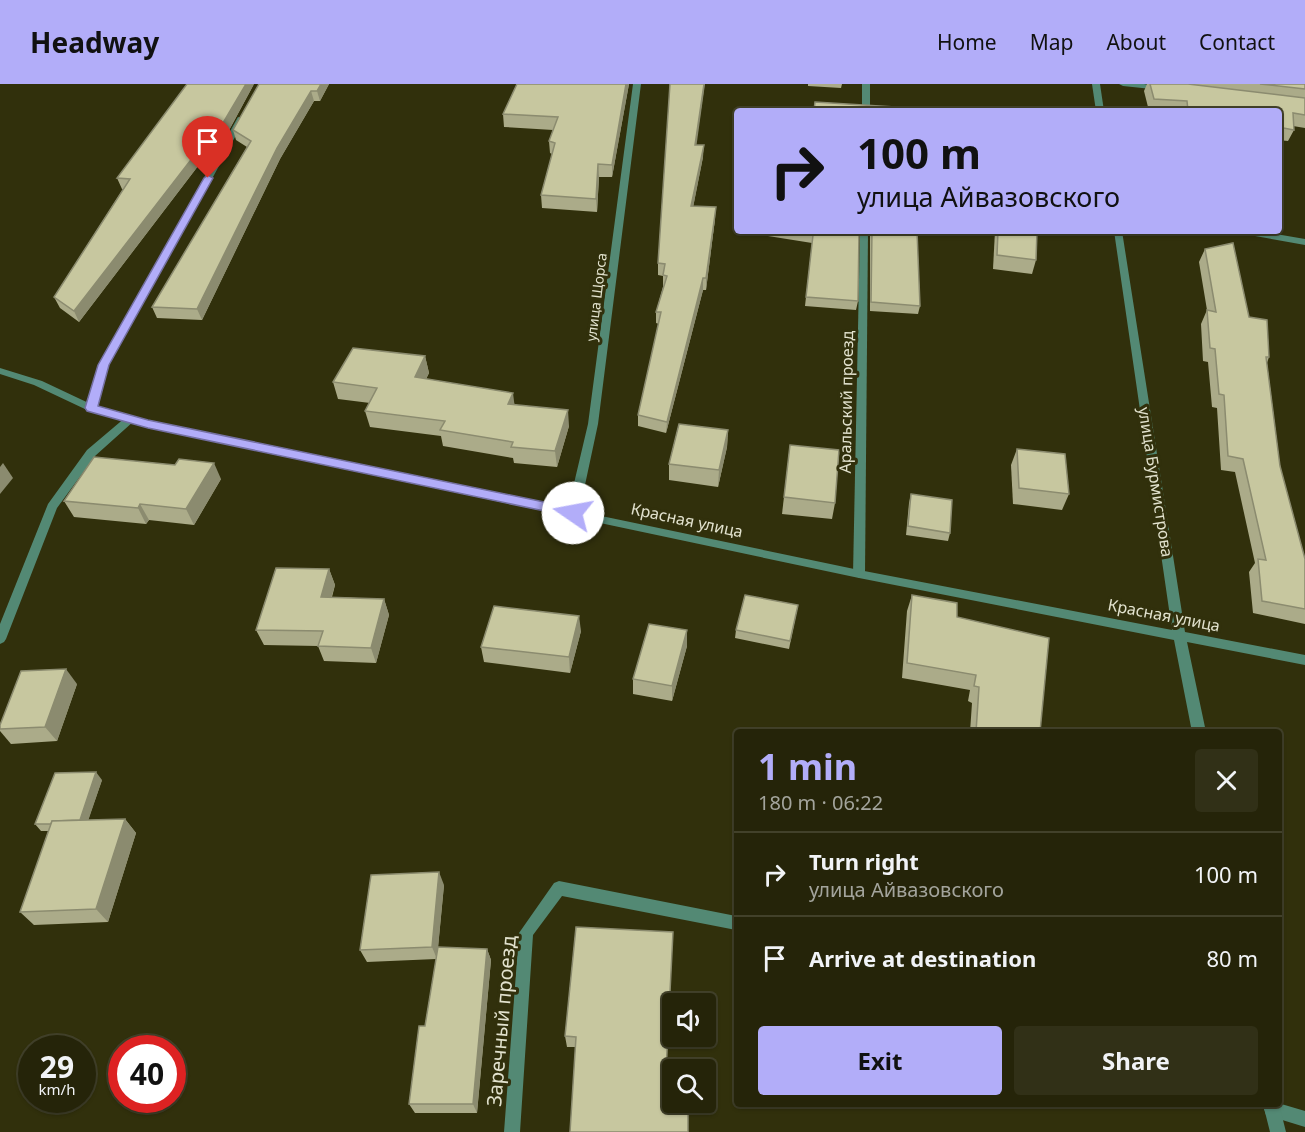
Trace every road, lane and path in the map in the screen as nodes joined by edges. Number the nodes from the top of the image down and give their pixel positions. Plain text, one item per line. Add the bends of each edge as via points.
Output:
1 (637, 84) edge
2 (866, 84) edge
3 (1096, 84) edge
4 (1123, 84) edge
5 (1165, 89) edge
6 (866, 108) edge
7 (1100, 108) edge
8 (243, 115) edge
9 (864, 234) edge
10 (1118, 234) edge
11 (1261, 234) edge
12 (1305, 242) edge
13 (0, 371) edge
14 (91, 408) junction
15 (130, 419) junction
16 (573, 513) junction
17 (859, 574) junction
18 (1179, 634) junction
19 (0, 639) edge
20 (1305, 660) edge
21 (1197, 729) edge
22 (734, 923) edge
23 (1271, 1107) edge
24 (1305, 1119) edge
25 (512, 1132) edge
26 (1278, 1132) edge

1 - 16 street, улица Щорса via 593,424
2 - 6 street
3 - 7 street
4 - 5 street
8 - 14 street via 104,365
9 - 17 street, Аральский проезд
10 - 18 street, улица Бурмистрова
11 - 12 street
13 - 14 street, Красная улица via 38,383
14 - 15 street, Красная улица
15 - 16 street, Красная улица
15 - 19 street via 91,453 52,507
16 - 17 street, Красная улица
17 - 18 street, Красная улица
18 - 20 street, Красная улица
18 - 21 street, улица Бурмистрова
22 - 25 street, Заречный проезд via 559,888 526,933
23 - 24 street
23 - 26 street

